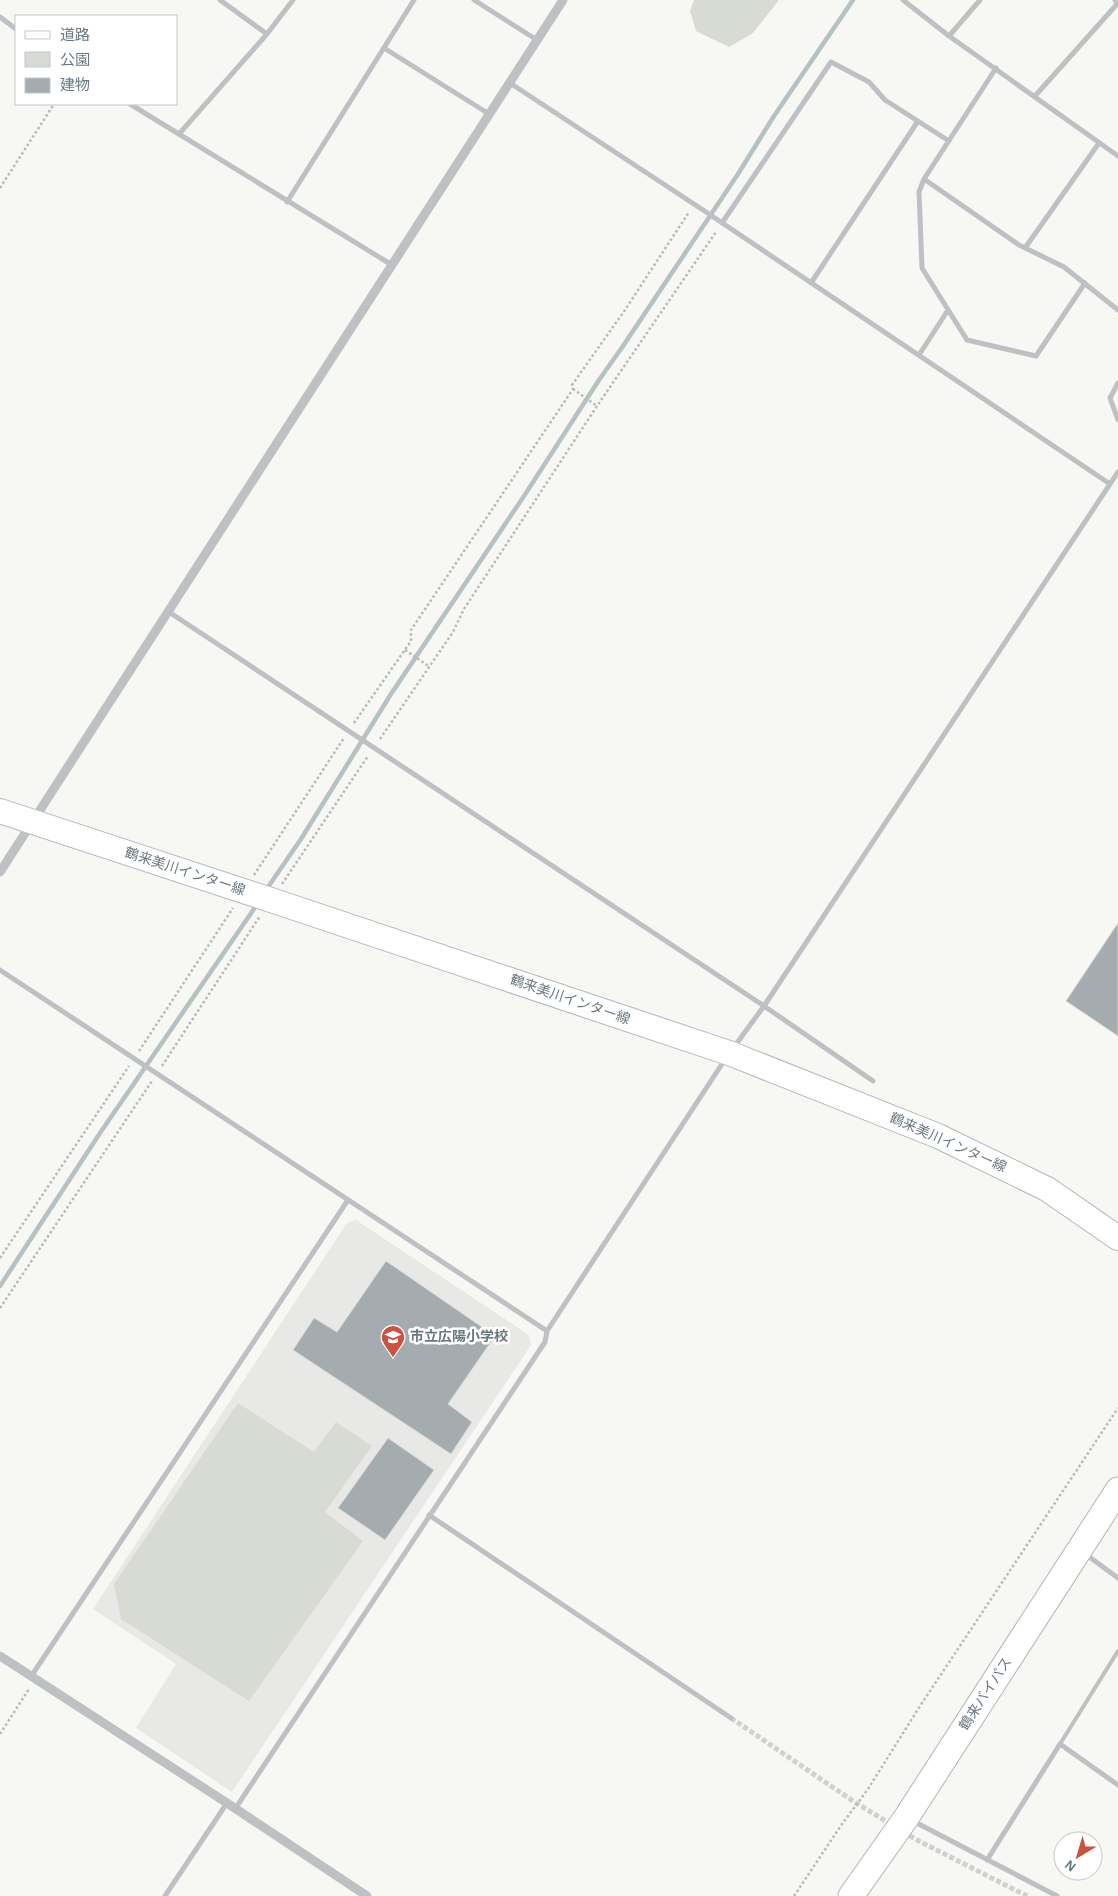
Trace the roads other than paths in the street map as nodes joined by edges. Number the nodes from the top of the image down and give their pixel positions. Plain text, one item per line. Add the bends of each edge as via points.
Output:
1 (220, 0) edge
2 (293, 0) edge
3 (414, 0) edge
4 (474, 0) edge
5 (563, 0) edge
6 (903, 0) edge
7 (980, 0) edge
8 (1114, 0) edge
9 (0, 17) edge
10 (15, 28) edge
11 (267, 34) junction
12 (949, 36) junction
13 (537, 40) junction
14 (384, 48) junction
15 (996, 68) junction
16 (510, 83) junction
17 (1035, 96) junction
18 (132, 105) edge
19 (489, 114) junction
20 (918, 121) junction
21 (179, 134) junction
22 (949, 141) junction
23 (1099, 143) junction
24 (1118, 156) edge
25 (924, 179) junction
26 (287, 202) junction
27 (722, 223) junction
28 (1025, 248) junction
29 (392, 265) junction
30 (811, 283) junction
31 (1085, 284) junction
32 (948, 310) junction
33 (1118, 310) edge
34 (919, 355) junction
35 (1118, 383) edge
36 (1118, 420) edge
37 (1118, 472) edge
38 (1110, 484) junction
39 (168, 612) junction
40 (0, 811) edge
41 (32, 822) junction
42 (0, 872) edge
43 (0, 970) edge
44 (764, 1006) junction
45 (729, 1053) junction
46 (873, 1081) dead end
47 (348, 1200) junction
48 (1118, 1238) edge
49 (547, 1331) junction
50 (1118, 1490) edge
51 (429, 1515) junction
52 (1079, 1550) junction
53 (1118, 1578) edge
54 (1118, 1651) edge
55 (0, 1656) edge
56 (34, 1677) junction
57 (731, 1718) tunnel mouth
58 (1060, 1744) junction
59 (1118, 1785) edge
60 (231, 1806) junction
61 (906, 1818) junction
62 (987, 1860) junction
63 (165, 1896) edge
64 (367, 1896) edge
65 (852, 1896) edge
66 (1057, 1896) edge

1 - 11 street
2 - 11 street
3 - 14 street
4 - 13 street
5 - 13 street
6 - 12 street
7 - 12 street
8 - 17 street via 1118,3
9 - 10 street
11 - 21 street
12 - 15 street
13 - 16 street
14 - 19 street
14 - 26 street
15 - 17 street
15 - 22 street
16 - 19 street
16 - 27 street
17 - 23 street
18 - 21 street
19 - 29 street
20 - 22 street
20 - 27 street via 885,100 869,82 831,62
20 - 30 street
21 - 26 street
22 - 25 street
23 - 24 street
23 - 28 street
25 - 28 street
25 - 32 street via 919,192 922,268
26 - 29 street
27 - 30 street
28 - 31 street via 1064,266
29 - 39 street
30 - 34 street
31 - 32 street via 1036,356 967,340
31 - 33 street
32 - 34 street
34 - 38 street
35 - 36 street via 1110,398
37 - 38 street
38 - 44 street
39 - 41 street
39 - 44 street
40 - 41 main road, 鶴来美川インター線
41 - 42 street
41 - 45 main road, 鶴来美川インター線
43 - 47 street
44 - 45 street
44 - 46 street
45 - 48 main road, 鶴来美川インター線 via 938,1136 1047,1190
45 - 49 street
47 - 49 street
47 - 56 street
49 - 51 street via 545,1342
50 - 52 highway, 鶴来バイパス
51 - 57 street
51 - 60 street
52 - 53 street
52 - 61 highway, 鶴来バイパス
54 - 58 lane
55 - 56 street
56 - 60 street
58 - 59 street
58 - 62 street
60 - 63 street
60 - 64 street
61 - 62 street
61 - 65 highway, 鶴来バイパス
62 - 66 street

